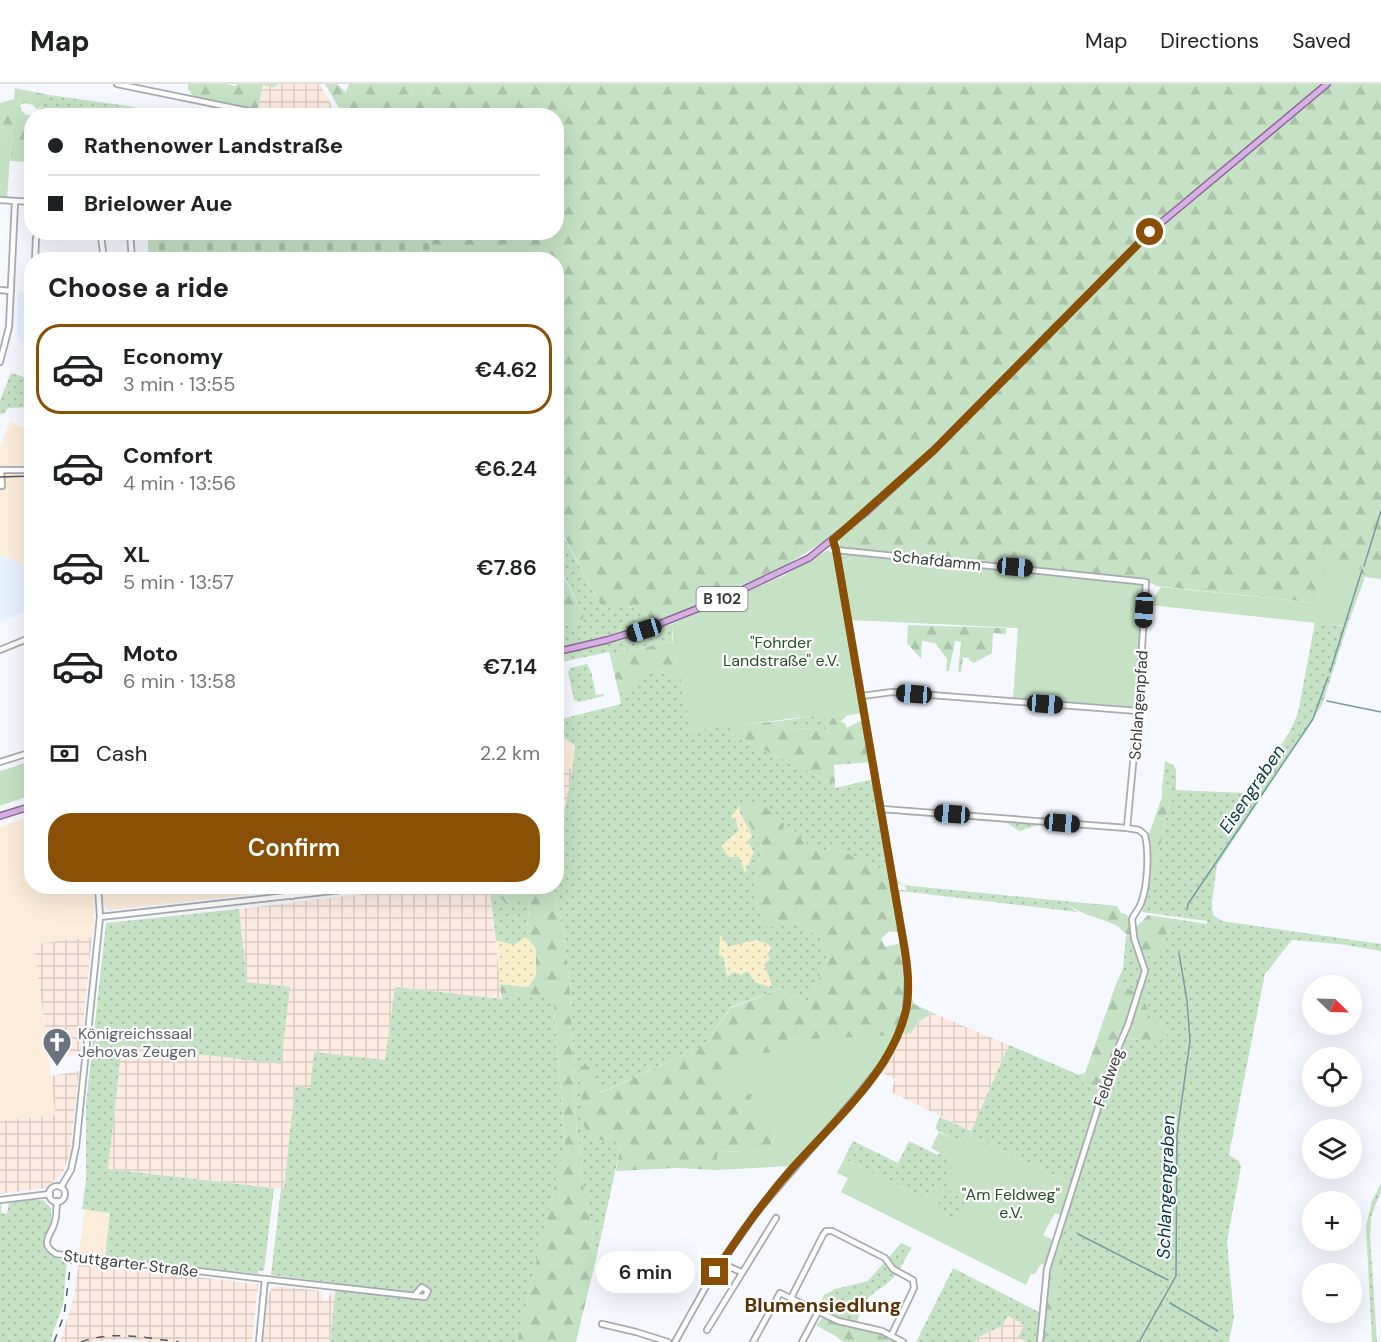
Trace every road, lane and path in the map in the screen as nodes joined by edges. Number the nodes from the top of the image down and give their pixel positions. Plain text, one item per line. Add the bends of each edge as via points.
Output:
1 (117, 84) edge
2 (1327, 84) edge
3 (234, 108) edge
4 (0, 200) edge
5 (15, 202) junction
6 (24, 202) edge
7 (0, 290) edge
8 (11, 291) junction
9 (0, 362) edge
10 (1, 470) edge
11 (24, 470) edge
12 (2, 486) dead end
13 (833, 540) junction
14 (836, 550) junction
15 (1146, 582) joint
16 (24, 640) edge
17 (0, 650) edge
18 (564, 650) edge
19 (862, 696) junction
20 (1138, 711) junction
21 (24, 754) edge
22 (0, 762) edge
23 (24, 808) edge
24 (882, 809) junction
25 (0, 816) edge
26 (1128, 828) junction
27 (99, 894) edge
28 (309, 894) edge
29 (292, 896) joint
30 (100, 917) junction
31 (61, 1187) junction
32 (50, 1194) junction
33 (0, 1200) edge
34 (57, 1201) junction
35 (776, 1218) dead end
36 (721, 1263) junction
37 (741, 1272) junction
38 (265, 1279) junction
39 (414, 1296) dead end
40 (791, 1298) junction
41 (818, 1312) junction
42 (602, 1324) dead end
43 (707, 1330) dead end
44 (891, 1336) junction
45 (259, 1342) edge
46 (668, 1342) edge
47 (675, 1342) edge
48 (753, 1342) edge
49 (802, 1342) edge
50 (903, 1342) edge
51 (1040, 1342) edge

1 - 3 street
2 - 13 main road, B 102 via 1150,232 934,450
4 - 5 street
5 - 6 street
5 - 8 street
7 - 8 street
8 - 9 street via 9,327
10 - 11 street
10 - 12 street
13 - 14 street
13 - 18 main road, B 102 via 785,571 675,618
14 - 15 street, Schafdamm
14 - 19 street
15 - 20 street, Schlangenpfad
16 - 17 street
19 - 20 street via 892,692
19 - 24 street
20 - 26 street, Schlangenpfad
21 - 22 street
23 - 25 main road
24 - 26 street
24 - 36 street via 908,978 906,1010 898,1035 880,1069 774,1190
26 - 51 street, Feldweg via 1140,830 1146,839 1145,892 1132,920 1145,976 1114,1057 1047,1269
27 - 30 street
28 - 29 street
29 - 30 street
30 - 31 street via 75,1155
31 - 32 street via 53,1187
31 - 34 street via 64,1196
32 - 33 street
32 - 34 street
34 - 38 street, Stuttgarter Straße via 55,1222 47,1240 49,1249 56,1254
35 - 37 street
36 - 37 street
36 - 47 street
37 - 43 street
38 - 39 street, Stuttgarter Straße
38 - 45 street
40 - 41 street
40 - 44 street via 823,1235 831,1231 885,1258 893,1269 913,1280 914,1288
40 - 48 street via 780,1293
41 - 44 street
41 - 49 street
42 - 46 street
44 - 50 street

